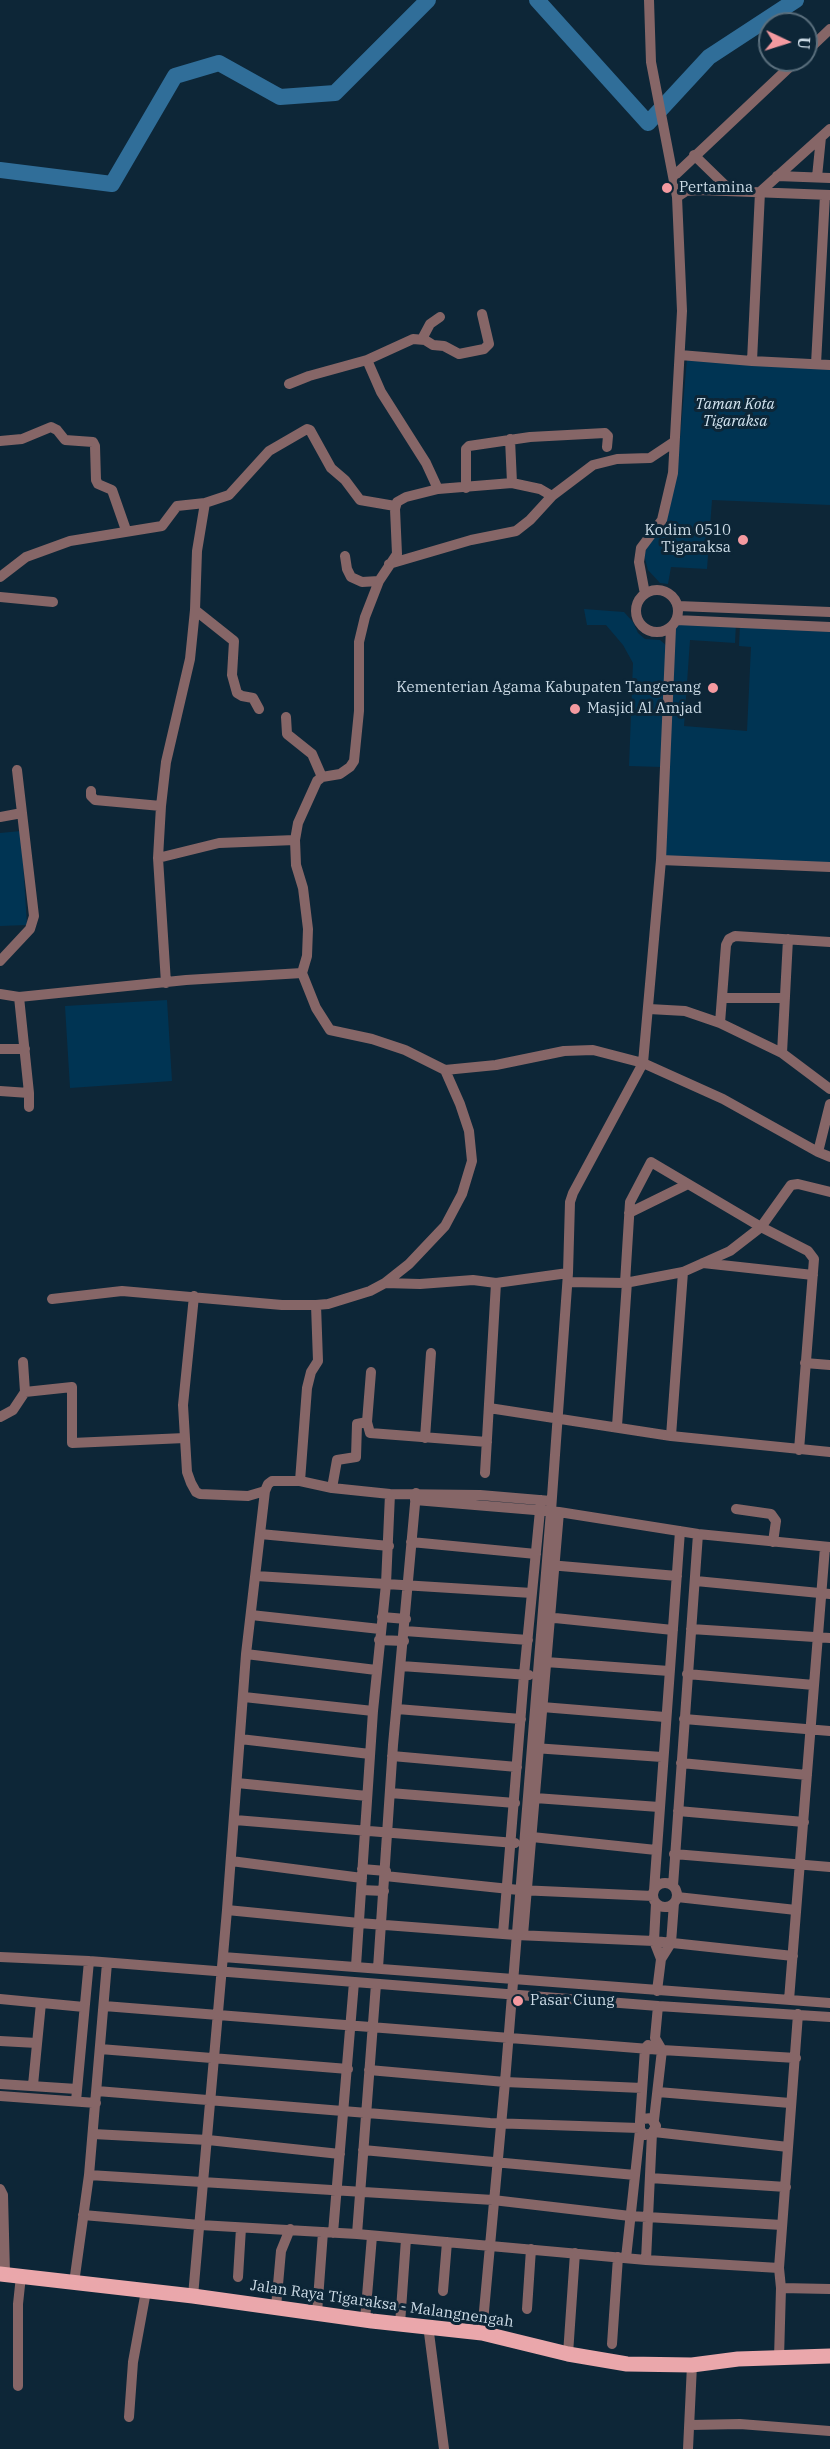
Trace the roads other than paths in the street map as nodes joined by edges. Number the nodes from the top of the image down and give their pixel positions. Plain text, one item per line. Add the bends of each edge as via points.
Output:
1 (649, 0) edge
2 (830, 29) edge
3 (818, 40) edge
4 (784, 72) edge
5 (830, 129) edge
6 (821, 137) junction
7 (694, 155) junction
8 (674, 176) junction
9 (777, 176) junction
10 (817, 177) junction
11 (830, 178) edge
12 (730, 190) junction
13 (760, 192) junction
14 (827, 195) edge
15 (677, 197) junction
16 (482, 314) dead end
17 (440, 317) dead end
18 (422, 339) junction
19 (680, 355) junction
20 (367, 360) junction
21 (752, 361) junction
22 (816, 364) junction
23 (830, 365) edge
24 (289, 384) dead end
25 (510, 439) junction
26 (0, 441) edge
27 (674, 442) junction
28 (607, 447) dead end
29 (512, 483) junction
30 (466, 488) junction
31 (438, 489) junction
32 (552, 496) junction
33 (205, 502) junction
34 (395, 506) junction
35 (126, 530) junction
36 (345, 556) dead end
37 (389, 564) junction
38 (0, 577) edge
39 (379, 581) junction
40 (645, 594) junction
41 (0, 597) edge
42 (52, 602) dead end
43 (678, 606) junction
44 (195, 610) junction
45 (830, 612) edge
46 (674, 624) junction
47 (830, 627) edge
48 (259, 709) dead end
49 (286, 717) dead end
50 (18, 770) dead end
51 (321, 777) junction
52 (91, 791) dead end
53 (161, 806) junction
54 (22, 813) junction
55 (0, 817) edge
56 (295, 840) junction
57 (158, 858) junction
58 (661, 860) junction
59 (830, 867) edge
60 (789, 939) junction
61 (830, 942) edge
62 (0, 962) edge
63 (302, 973) junction
64 (166, 983) junction
65 (0, 994) edge
66 (19, 997) junction
67 (722, 998) junction
68 (785, 998) junction
69 (649, 1009) junction
70 (720, 1023) junction
71 (0, 1049) edge
72 (25, 1049) junction
73 (782, 1053) junction
74 (643, 1063) junction
75 (445, 1070) junction
76 (830, 1089) edge
77 (0, 1091) edge
78 (29, 1093) junction
79 (830, 1104) edge
80 (29, 1107) dead end
81 (818, 1152) junction
82 (830, 1157) edge
83 (688, 1184) junction
84 (830, 1192) edge
85 (629, 1213) junction
86 (761, 1227) junction
87 (703, 1263) junction
88 (683, 1272) junction
89 (813, 1275) junction
90 (568, 1277) junction
91 (385, 1283) junction
92 (496, 1283) junction
93 (626, 1283) junction
94 (194, 1296) junction
95 (52, 1299) dead end
96 (316, 1305) junction
97 (431, 1353) dead end
98 (23, 1362) dead end
99 (806, 1363) junction
100 (830, 1365) edge
101 (371, 1372) dead end
102 (25, 1392) junction
103 (489, 1408) junction
104 (0, 1417) edge
105 (557, 1418) junction
106 (367, 1422) junction
107 (616, 1426) junction
108 (671, 1436) junction
109 (185, 1438) junction
110 (425, 1438) junction
111 (486, 1442) junction
112 (799, 1450) junction
113 (830, 1452) edge
114 (485, 1473) dead end
115 (300, 1481) junction
116 (332, 1488) junction
117 (265, 1491) junction
118 (390, 1494) junction
119 (415, 1497) junction
120 (548, 1507) junction
121 (736, 1509) dead end
122 (680, 1531) junction
123 (260, 1534) junction
124 (698, 1534) junction
125 (411, 1542) junction
126 (773, 1542) junction
127 (388, 1546) junction
128 (827, 1547) edge
129 (543, 1562) junction
130 (256, 1576) junction
131 (677, 1576) junction
132 (696, 1581) junction
133 (386, 1584) junction
134 (409, 1586) junction
135 (532, 1593) junction
136 (826, 1594) edge
137 (251, 1615) junction
138 (382, 1617) junction
139 (541, 1617) junction
140 (674, 1617) junction
141 (691, 1629) junction
142 (405, 1631) junction
143 (673, 1633) junction
144 (380, 1634) junction
145 (818, 1637) junction
146 (830, 1638) edge
147 (528, 1640) junction
148 (246, 1654) junction
149 (546, 1662) junction
150 (401, 1666) junction
151 (376, 1670) junction
152 (669, 1671) junction
153 (687, 1674) junction
154 (524, 1675) junction
155 (541, 1676) junction
156 (814, 1685) junction
157 (244, 1697) junction
158 (542, 1707) junction
159 (396, 1709) junction
160 (373, 1711) junction
161 (665, 1717) junction
162 (521, 1719) junction
163 (684, 1719) junction
164 (811, 1730) junction
165 (830, 1731) edge
166 (240, 1739) junction
167 (529, 1747) junction
168 (370, 1754) junction
169 (662, 1755) junction
170 (392, 1756) junction
171 (681, 1764) junction
172 (517, 1767) junction
173 (661, 1772) junction
174 (807, 1775) junction
175 (237, 1783) junction
176 (390, 1793) junction
177 (367, 1796) junction
178 (535, 1798) junction
179 (514, 1803) junction
180 (659, 1807) junction
181 (678, 1811) junction
182 (235, 1820) junction
183 (804, 1822) junction
184 (366, 1831) junction
185 (387, 1833) junction
186 (529, 1841) junction
187 (511, 1843) junction
188 (656, 1850) junction
189 (674, 1854) junction
190 (231, 1861) junction
191 (800, 1865) junction
192 (830, 1867) edge
193 (386, 1874) junction
194 (362, 1879) junction
195 (673, 1886) junction
196 (518, 1889) junction
197 (384, 1891) junction
198 (654, 1896) junction
199 (675, 1900) junction
200 (227, 1910) junction
201 (796, 1910) junction
202 (359, 1923) junction
203 (381, 1925) junction
204 (503, 1934) junction
205 (520, 1935) junction
206 (654, 1941) junction
207 (671, 1943) junction
208 (793, 1956) junction
209 (0, 1957) edge
210 (223, 1958) junction
211 (661, 1959) junction
212 (89, 1961) junction
213 (107, 1963) junction
214 (356, 1966) junction
215 (378, 1968) junction
216 (221, 1972) junction
217 (513, 1978) junction
218 (354, 1982) junction
219 (376, 1984) junction
220 (657, 1991) junction
221 (511, 1995) junction
222 (0, 1999) edge
223 (789, 2000) junction
224 (830, 2002) edge
225 (41, 2003) junction
226 (104, 2006) junction
227 (84, 2007) junction
228 (658, 2007) junction
229 (798, 2014) junction
230 (219, 2015) junction
231 (830, 2018) edge
232 (351, 2026) junction
233 (373, 2028) junction
234 (507, 2038) junction
235 (655, 2038) junction
236 (0, 2041) edge
237 (37, 2043) junction
238 (645, 2048) junction
239 (100, 2049) junction
240 (662, 2050) junction
241 (795, 2058) junction
242 (213, 2060) junction
243 (348, 2069) junction
244 (369, 2070) junction
245 (505, 2082) junction
246 (0, 2084) edge
247 (33, 2085) junction
248 (642, 2088) junction
249 (77, 2089) junction
250 (97, 2091) junction
251 (658, 2092) junction
252 (0, 2096) edge
253 (76, 2101) junction
254 (210, 2101) junction
255 (96, 2103) junction
256 (790, 2103) junction
257 (344, 2111) junction
258 (366, 2113) junction
259 (501, 2123) junction
260 (640, 2127) junction
261 (654, 2128) junction
262 (93, 2134) junction
263 (208, 2140) junction
264 (788, 2147) junction
265 (363, 2151) junction
266 (340, 2154) junction
267 (496, 2163) junction
268 (89, 2175) junction
269 (635, 2175) junction
270 (650, 2178) junction
271 (202, 2182) junction
272 (786, 2187) junction
273 (0, 2189) edge
274 (338, 2189) junction
275 (359, 2191) junction
276 (492, 2200) junction
277 (83, 2215) junction
278 (630, 2216) junction
279 (647, 2217) junction
280 (200, 2225) junction
281 (782, 2225) junction
282 (241, 2228) junction
283 (290, 2229) junction
284 (328, 2233) junction
285 (357, 2234) junction
286 (372, 2236) junction
287 (406, 2239) junction
288 (447, 2242) junction
289 (489, 2246) junction
290 (531, 2249) junction
291 (575, 2253) junction
292 (622, 2258) junction
293 (646, 2260) junction
294 (779, 2268) junction
295 (2, 2274) edge
296 (21, 2276) junction
297 (238, 2277) dead end
298 (74, 2283) junction
299 (781, 2288) junction
300 (830, 2289) edge
301 (146, 2291) junction
302 (443, 2291) dead end
303 (193, 2296) junction
304 (276, 2307) junction
305 (527, 2309) dead end
306 (317, 2313) junction
307 (365, 2319) junction
308 (400, 2324) junction
309 (428, 2325) junction
310 (482, 2333) junction
311 (612, 2344) dead end
312 (568, 2354) junction
313 (830, 2356) edge
314 (779, 2358) junction
315 (692, 2364) junction
316 (18, 2386) dead end
317 (129, 2417) dead end
318 (690, 2425) junction
319 (830, 2432) edge
320 (444, 2449) edge
321 (688, 2449) edge

1 - 8 street via 651,62
2 - 3 street
4 - 7 street
5 - 6 street
6 - 9 street
6 - 10 street
7 - 8 street
7 - 12 street
8 - 15 street
9 - 10 street
9 - 13 street
10 - 11 street
12 - 13 street
12 - 15 street via 693,190
13 - 14 street
13 - 21 street
14 - 22 street
15 - 19 street
16 - 18 street via 489,344 484,349 459,354
17 - 18 street via 430,324
18 - 20 street via 413,339
19 - 21 street
19 - 27 street
20 - 24 street
20 - 31 street via 381,392
21 - 22 street
22 - 23 street
25 - 28 street via 606,433
25 - 29 street
25 - 30 street via 467,447
26 - 35 street via 22,439 51,427 65,441 93,442 96,480 112,490
27 - 32 street via 650,458 605,460 593,465
27 - 40 street via 666,508 641,548 639,562
29 - 30 street
29 - 32 street
30 - 31 street
31 - 34 street via 406,497
32 - 37 street via 516,531
33 - 34 street via 229,495 269,451 307,429 331,468 360,500
33 - 35 street via 177,507 162,526
33 - 44 street via 197,551
34 - 37 street via 397,552
35 - 38 street via 70,541 26,557
36 - 39 street via 351,577 362,582
37 - 39 street
39 - 51 street via 359,642 354,761 340,774
40 - 43 street via 665,591
40 - 46 street via 637,608 641,624 655,632
41 - 42 street
43 - 45 street
43 - 46 street
44 - 48 street via 234,641 232,675 237,693 253,698
44 - 53 street via 190,659 166,762
46 - 47 street
46 - 58 street
49 - 51 street via 287,734 312,754
50 - 54 street
51 - 56 street via 304,807
52 - 53 street via 95,800
53 - 57 street
54 - 55 street
54 - 62 street via 34,916 30,929
56 - 57 street via 219,843
56 - 63 street via 308,929
57 - 64 street
58 - 59 street
58 - 69 street
60 - 61 street
60 - 67 street via 729,939
60 - 68 street
63 - 64 street
63 - 75 street via 330,1030 405,1050
64 - 66 street
65 - 66 street
66 - 72 street
67 - 68 street
67 - 70 street
68 - 73 street
69 - 70 street via 685,1011
69 - 74 street
70 - 73 street
71 - 72 street
72 - 78 street
73 - 76 street
74 - 75 street via 593,1050 564,1051 496,1065
74 - 81 street via 723,1099
74 - 90 street via 573,1193
75 - 91 street via 469,1131 472,1161 462,1194 445,1226
77 - 78 street
78 - 80 street
79 - 81 street
81 - 82 street
83 - 85 street
83 - 85 street via 651,1162 630,1202
83 - 86 street
84 - 86 street via 791,1185
85 - 93 street
86 - 87 street via 730,1251
86 - 89 street via 808,1251 814,1259
87 - 88 street
87 - 89 street
88 - 93 street
88 - 108 street
89 - 99 street
90 - 92 street
90 - 93 street
90 - 105 street
91 - 92 street
91 - 96 street via 370,1291
92 - 103 street
93 - 107 street
94 - 95 street via 122,1291
94 - 96 street
94 - 109 street via 183,1405
96 - 115 street via 318,1361 307,1388
97 - 110 street
98 - 102 street
99 - 100 street
99 - 112 street
101 - 106 street
102 - 104 street via 18,1406
102 - 109 street via 72,1388 72,1443
103 - 105 street
103 - 111 street
105 - 107 street
105 - 120 street
106 - 110 street via 368,1431 373,1434
106 - 116 street via 357,1424 356,1457 337,1460
107 - 108 street
108 - 112 street
109 - 117 street via 187,1472 196,1492 248,1496
110 - 111 street
111 - 114 street
112 - 113 street
115 - 116 street
115 - 117 street via 270,1482
116 - 118 street
117 - 123 street
118 - 119 street
118 - 127 street
119 - 120 street via 480,1495
119 - 125 street
120 - 122 street
120 - 129 street
121 - 126 street via 773,1515
122 - 124 street
122 - 131 street
123 - 127 street
123 - 130 street
124 - 126 street
124 - 132 street
125 - 129 street
125 - 134 street
126 - 128 street
127 - 133 street
128 - 136 street
129 - 131 street
129 - 135 street
129 - 139 street
130 - 133 street
130 - 137 street
131 - 140 street
132 - 136 street
132 - 141 street
133 - 134 street
133 - 138 street
134 - 135 street
134 - 142 street
135 - 139 street
136 - 145 street
137 - 144 street
137 - 148 street
138 - 142 street
138 - 144 street
139 - 143 street
139 - 147 street
139 - 149 street
139 - 155 street
140 - 141 street
140 - 143 street
141 - 143 street
141 - 145 street
141 - 153 street
142 - 144 street
142 - 147 street
142 - 150 street
143 - 152 street
144 - 151 street
145 - 146 street
145 - 156 street
147 - 154 street
148 - 151 street
148 - 157 street
149 - 152 street
149 - 155 street
150 - 154 street
150 - 159 street
151 - 160 street
152 - 161 street
153 - 156 street
153 - 163 street
154 - 155 street
154 - 162 street
155 - 158 street
155 - 167 street
156 - 164 street
157 - 160 street
157 - 166 street
158 - 161 street
158 - 167 street
159 - 162 street
159 - 170 street
160 - 168 street
161 - 169 street
162 - 167 street
163 - 164 street
163 - 171 street
164 - 165 street
164 - 174 street
166 - 168 street
166 - 175 street
167 - 169 street
167 - 172 street
167 - 178 street
167 - 186 street
168 - 170 street
168 - 170 street
168 - 177 street
169 - 171 street
169 - 173 street
170 - 172 street
170 - 176 street
171 - 173 street
171 - 174 street
171 - 181 street
172 - 179 street
173 - 180 street
174 - 183 street
175 - 177 street
175 - 182 street
176 - 179 street
176 - 185 street
177 - 184 street
178 - 180 street
178 - 186 street
179 - 187 street
180 - 188 street
181 - 183 street
181 - 189 street
182 - 184 street
182 - 190 street
183 - 191 street
184 - 185 street
184 - 194 street
185 - 187 street
185 - 193 street
186 - 187 street
186 - 188 street
186 - 196 street
187 - 196 street
188 - 198 street
189 - 191 street
189 - 195 street
190 - 194 street
190 - 200 street
191 - 192 street
191 - 201 street
193 - 194 street
193 - 196 street
193 - 197 street
194 - 197 street
194 - 202 street
195 - 198 street via 662,1884
195 - 199 street
196 - 198 street
196 - 204 street
196 - 205 street
197 - 203 street
198 - 199 street via 664,1907
198 - 206 street
199 - 201 street
199 - 207 street
200 - 202 street
200 - 210 street
201 - 208 street
202 - 203 street
202 - 214 street
203 - 204 street
203 - 215 street
204 - 205 street
205 - 206 street
205 - 217 street
206 - 207 street
206 - 211 street
207 - 208 street
207 - 211 street
208 - 223 street
209 - 212 street
210 - 214 street
210 - 216 street
211 - 220 street
212 - 213 street
212 - 227 street
213 - 216 street
213 - 226 street
214 - 215 street
215 - 217 street
216 - 218 street
216 - 230 street
217 - 220 street
217 - 221 street
218 - 219 street
218 - 232 street
219 - 221 street
219 - 233 street
220 - 223 street
221 - 228 street
221 - 234 street
222 - 225 street
223 - 224 street
225 - 227 street
225 - 237 street
226 - 230 street
226 - 239 street
227 - 249 street
228 - 229 street
228 - 235 street
229 - 231 street
229 - 241 street
230 - 232 street
230 - 242 street
232 - 233 street
232 - 243 street
233 - 234 street
233 - 244 street
234 - 238 street
234 - 245 street
235 - 238 street
235 - 240 street
236 - 237 street
237 - 247 street
238 - 240 street
238 - 248 street
239 - 242 street
239 - 250 street
240 - 241 street
240 - 251 street
241 - 256 street
242 - 243 street
242 - 254 street
243 - 257 street
244 - 245 street
244 - 258 street
245 - 248 street
245 - 259 street
246 - 247 street
247 - 249 street
248 - 260 street
249 - 253 street
250 - 254 street
250 - 255 street
251 - 256 street
251 - 261 street
252 - 253 street
253 - 255 street
254 - 257 street
254 - 263 street
255 - 262 street
256 - 264 street
257 - 258 street
257 - 266 street
258 - 259 street
258 - 265 street
259 - 260 street
259 - 267 street
260 - 261 street via 647,2118
260 - 269 street
261 - 264 street
261 - 270 street
262 - 263 street
262 - 268 street
263 - 266 street
263 - 271 street
264 - 272 street
265 - 267 street
265 - 275 street
266 - 274 street
267 - 269 street
267 - 276 street
268 - 271 street
268 - 277 street
269 - 278 street
270 - 272 street
270 - 279 street
271 - 274 street
271 - 280 street
272 - 281 street
273 - 295 street
274 - 275 street
274 - 284 street
275 - 276 street
275 - 285 street
276 - 278 street
276 - 289 street
277 - 280 street
277 - 298 street
278 - 279 street
278 - 292 street
279 - 281 street
279 - 293 street
280 - 282 street
280 - 303 street
281 - 294 street
282 - 283 street
282 - 297 street
283 - 284 street
283 - 304 street via 281,2251
284 - 285 street
284 - 306 street
285 - 286 street
286 - 287 street
286 - 307 street
287 - 288 street
287 - 308 street
288 - 289 street
288 - 302 street
289 - 290 street
289 - 310 street
290 - 291 street
290 - 305 street
291 - 292 street
291 - 312 street
292 - 293 street
292 - 311 street
293 - 294 street
294 - 299 street
295 - 296 main road, Jalan Raya Tigaraksa - Malangnengah
296 - 298 main road, Jalan Raya Tigaraksa - Malangnengah
296 - 316 street
298 - 301 main road, Jalan Raya Tigaraksa - Malangnengah
299 - 300 street
299 - 314 street
301 - 303 main road, Jalan Raya Tigaraksa - Malangnengah
301 - 317 street via 133,2362
303 - 304 main road, Jalan Raya Tigaraksa - Malangnengah
304 - 306 main road, Jalan Raya Tigaraksa - Malangnengah
306 - 307 main road, Jalan Raya Tigaraksa - Malangnengah
307 - 308 main road, Jalan Raya Tigaraksa - Malangnengah
308 - 309 main road, Jalan Raya Tigaraksa - Malangnengah
309 - 310 main road, Jalan Raya Tigaraksa - Malangnengah
309 - 320 street
310 - 312 main road, Jalan Raya Tigaraksa - Malangnengah
312 - 315 main road, Jalan Raya Tigaraksa - Malangnengah via 627,2364
313 - 314 main road, Jalan Raya Tigaraksa - Malangnengah
314 - 315 main road, Jalan Raya Tigaraksa - Malangnengah
315 - 318 street
318 - 319 street via 740,2424
318 - 321 street

